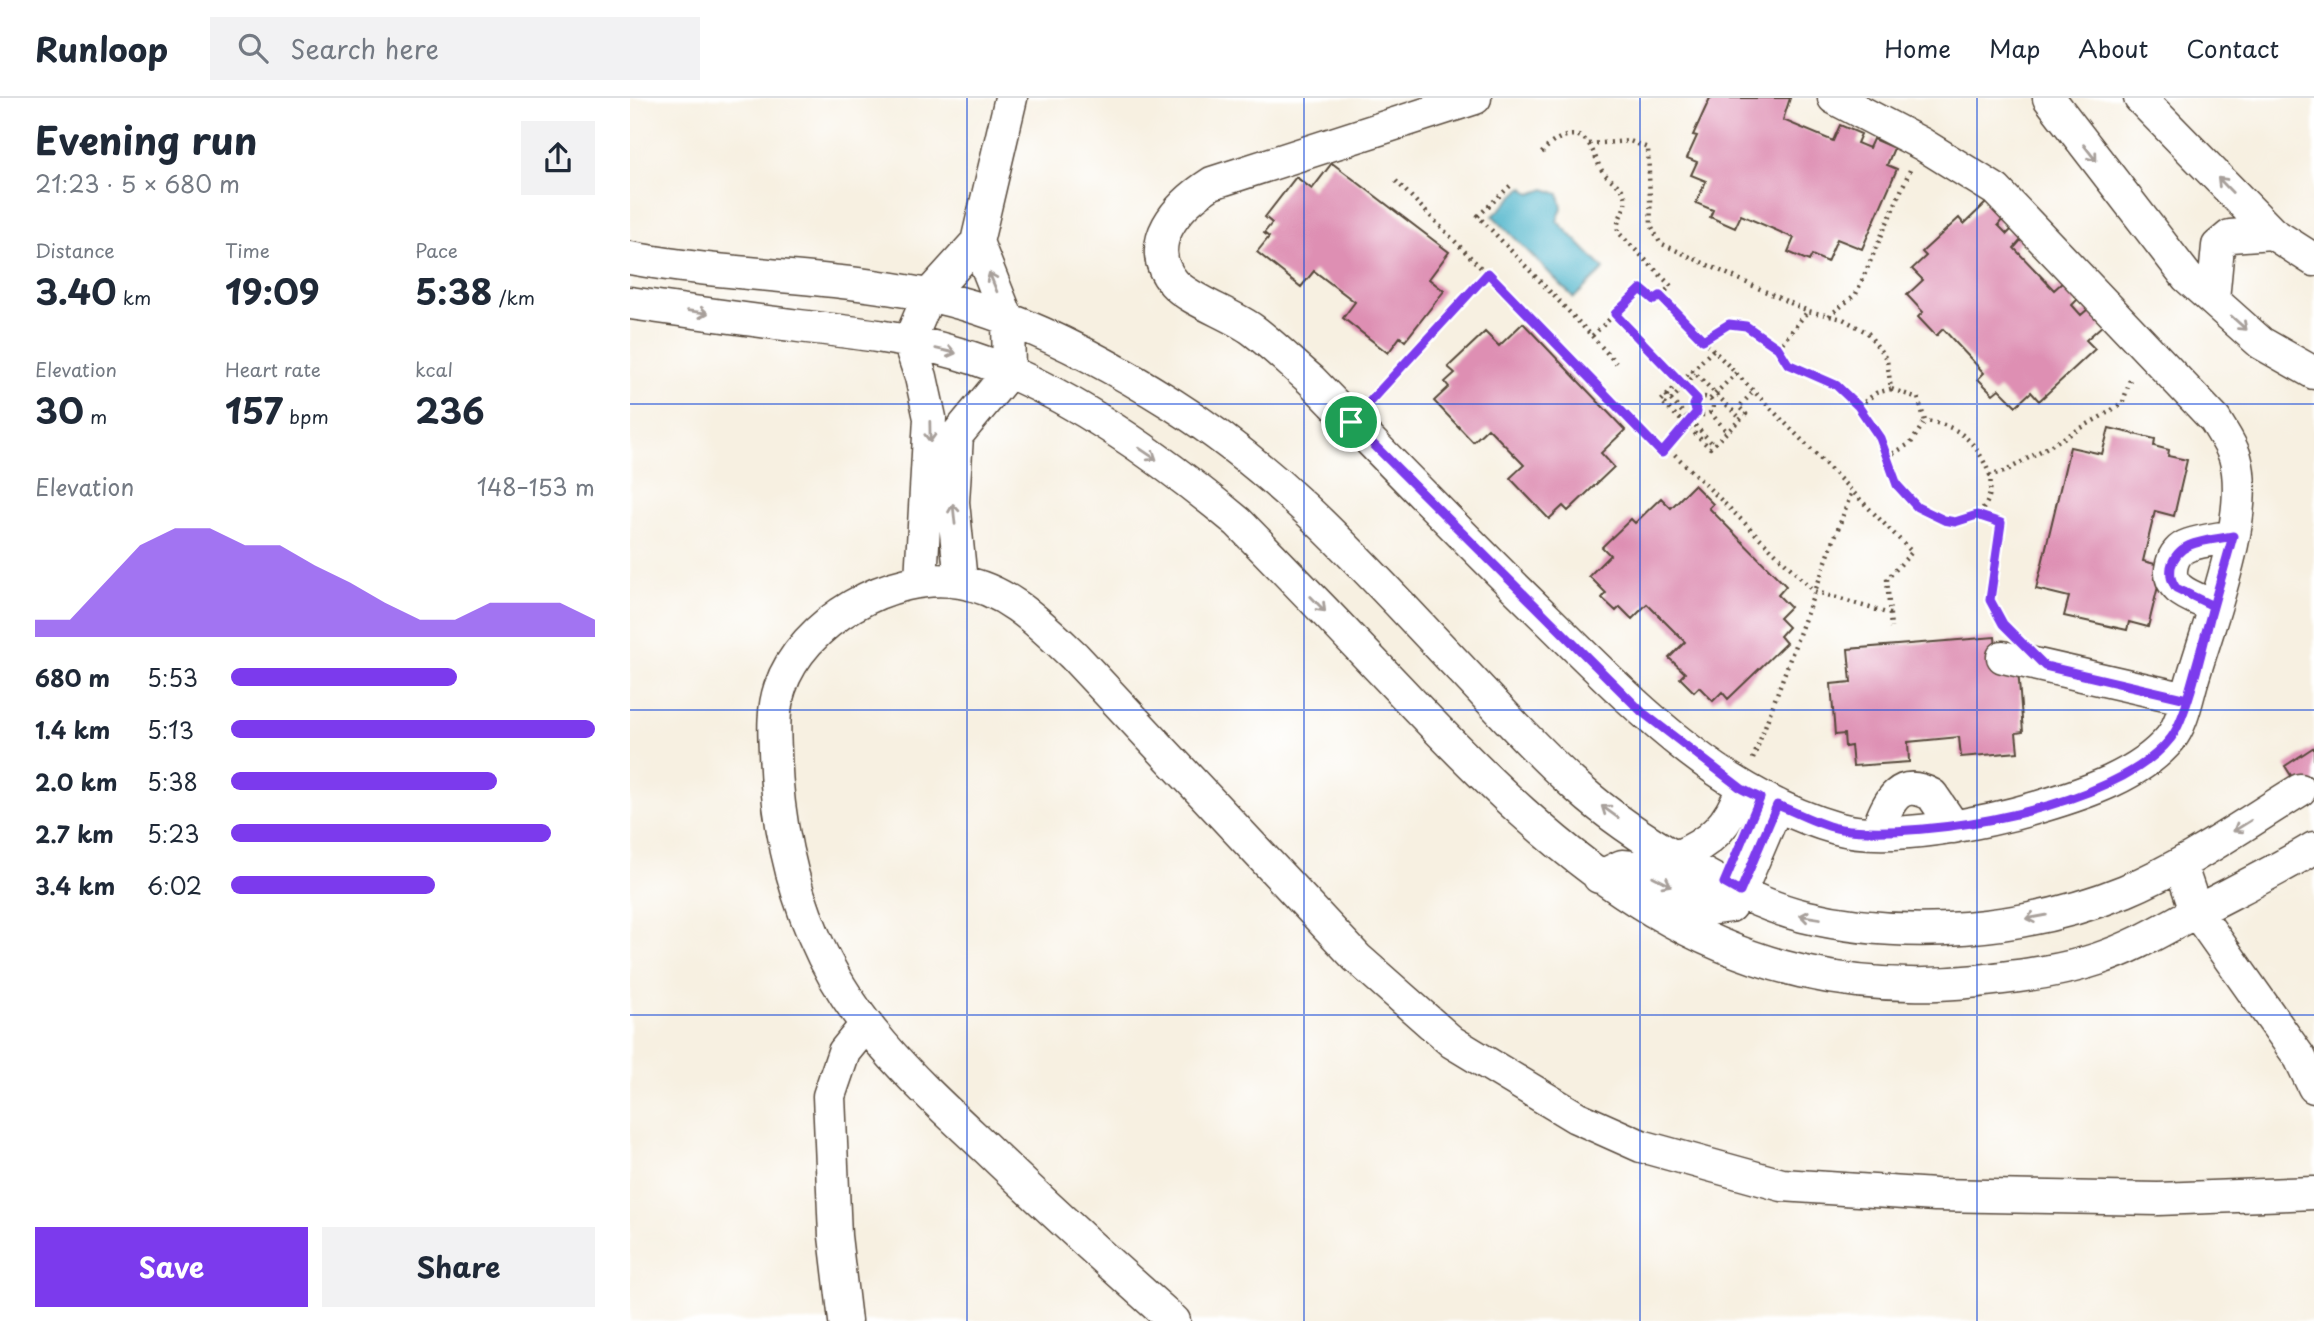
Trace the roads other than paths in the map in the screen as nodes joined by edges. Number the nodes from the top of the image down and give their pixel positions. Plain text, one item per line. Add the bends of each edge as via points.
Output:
1 (1011, 98) edge
2 (1475, 98) edge
3 (1834, 98) edge
4 (2049, 98) edge
5 (2140, 98) edge
6 (2272, 233) junction
7 (977, 242) junction
8 (630, 258) edge
9 (2314, 260) edge
10 (929, 295) junction
11 (2213, 300) junction
12 (630, 303) edge
13 (1008, 320) junction
14 (909, 342) junction
15 (1009, 372) junction
16 (2314, 373) edge
17 (2233, 536) junction
18 (921, 580) junction
19 (961, 582) junction
20 (2213, 606) junction
21 (2003, 657) dead end
22 (2187, 699) junction
23 (2300, 790) dead end
24 (1760, 797) junction
25 (2314, 848) edge
26 (1676, 858) junction
27 (2180, 864) junction
28 (1599, 877) junction
29 (1732, 887) junction
30 (2196, 911) junction
31 (865, 1026) junction
32 (2314, 1087) edge
33 (2314, 1193) edge
34 (845, 1321) edge
35 (1174, 1321) edge

1 - 7 street
2 - 24 street via 1212,183 1172,216 1161,243 1164,268 1175,285 1252,330 1311,380 1642,712
3 - 17 street via 1996,190 2216,420 2234,454 2239,477
4 -> 11 street via 2187,277
6 -> 5 street
6 - 9 street
6 - 11 street via 2230,236 2218,246
7 - 10 street
13 -> 7 street
8 - 10 street
10 - 13 street
10 - 14 street
11 -> 16 street via 2261,343
12 -> 14 street
13 - 15 street
26 -> 13 street via 1579,789 1330,529 1261,469 1173,405 1072,349
14 -> 15 street via 958,353
14 -> 18 street via 930,418
19 -> 15 street via 953,502 957,435
15 -> 28 street via 1096,419 1238,522 1508,801
17 - 20 street
17 - 20 street via 2188,545 2172,565 2176,588
18 - 19 street
18 - 31 street via 845,609 813,635 795,657 779,689 774,728 779,817 787,859 814,937
19 - 33 street via 999,595 1031,615 1357,958 1452,1042 1576,1117 1641,1146 1782,1185 1935,1195 2158,1199
20 - 22 street
21 - 22 street
22 - 24 street via 2173,737 2145,762 2091,790 1954,827 1839,829
23 -> 27 street
24 - 26 street via 1733,813 1699,848
24 - 29 street
25 - 30 street
26 - 29 street
27 -> 29 street via 2128,890 2066,912 1990,926 1891,928 1801,916
27 - 30 street
28 -> 29 street via 1633,866 1723,909 1730,906
28 - 30 street via 1660,917 1714,944 1780,967 1898,985 2056,971 2134,946
30 - 32 street via 2300,1058
31 - 34 street via 844,1052 829,1096 835,1236
31 - 35 street via 950,1114

